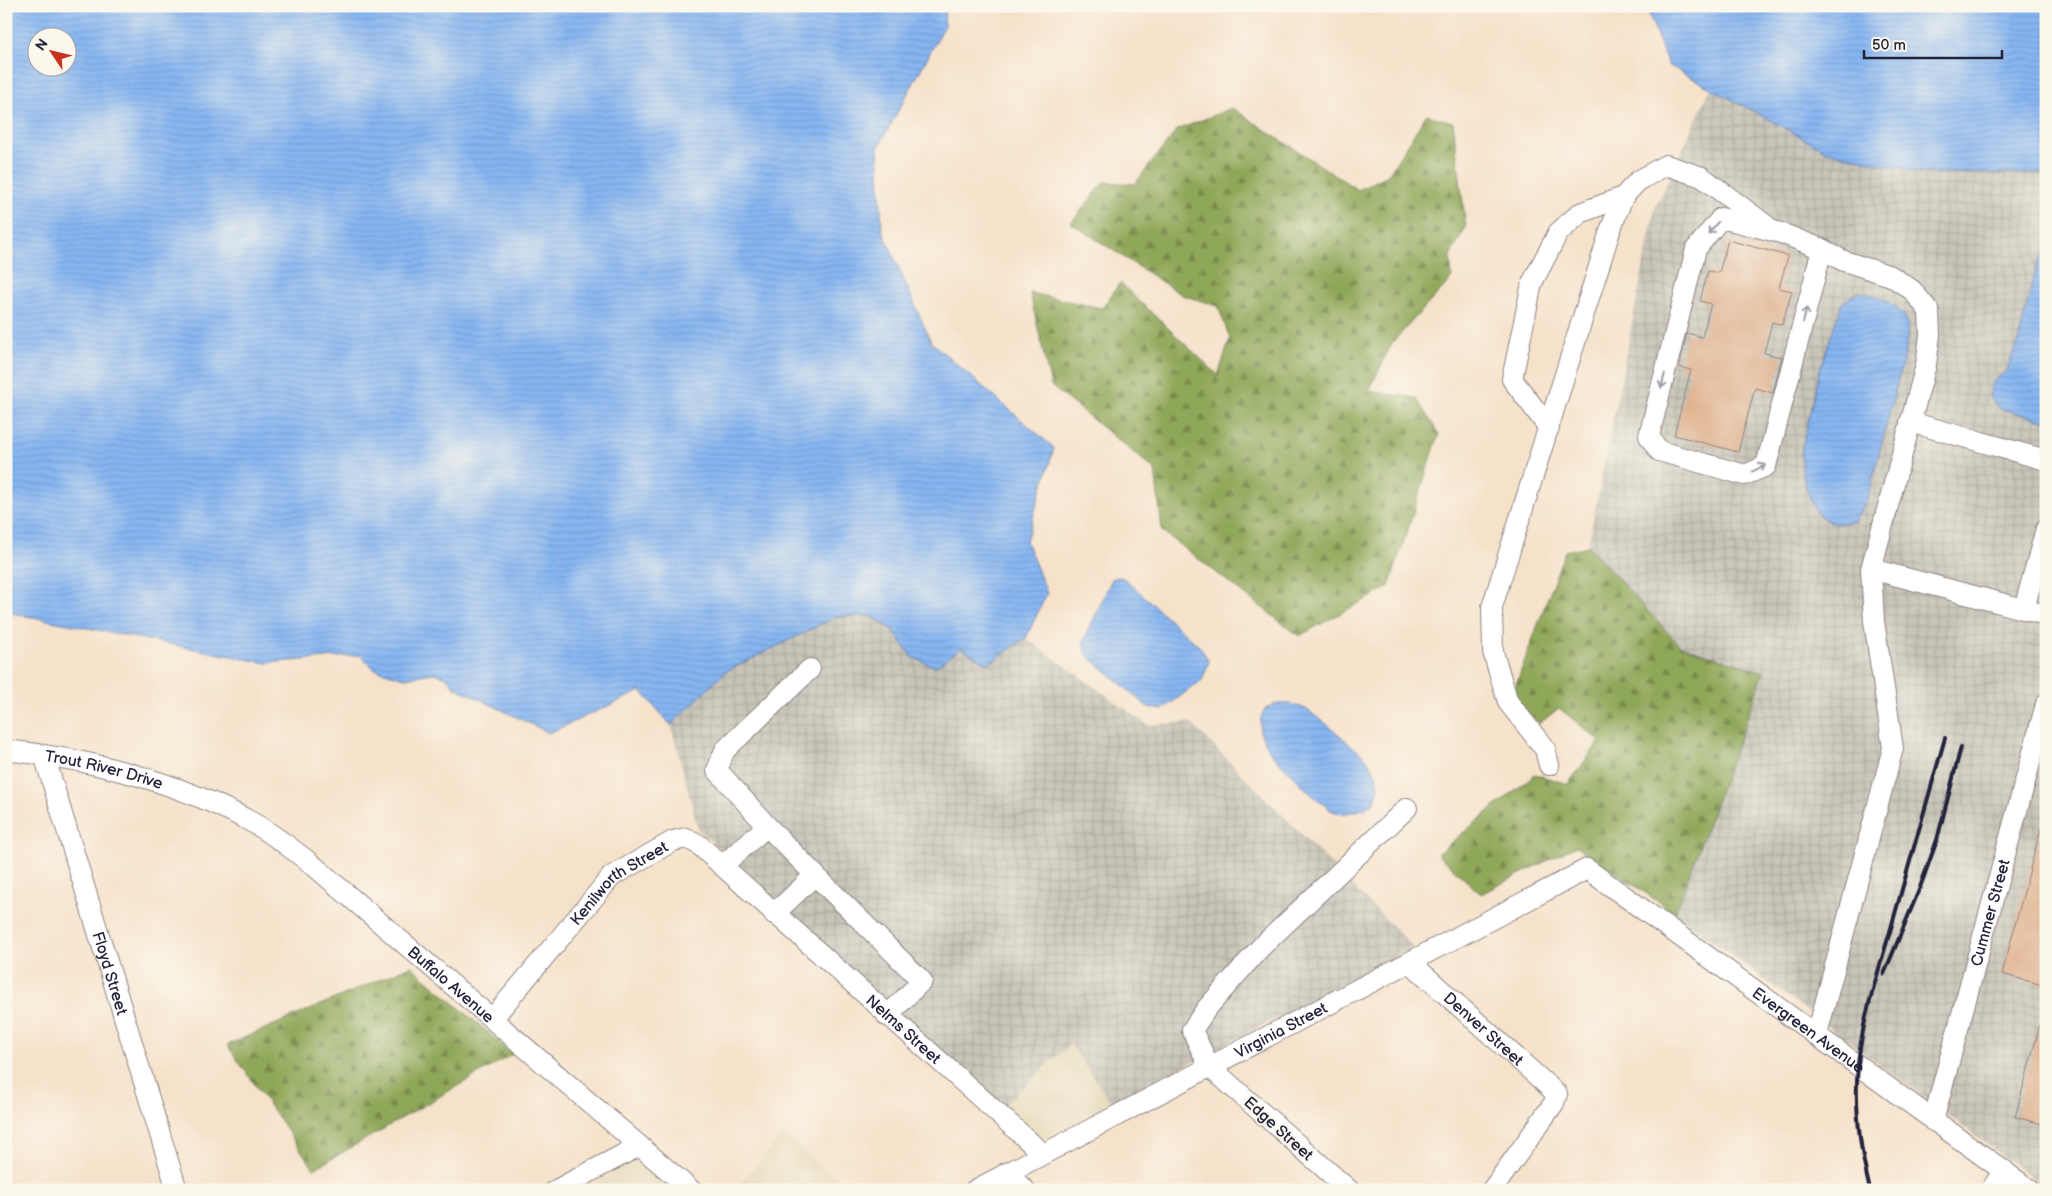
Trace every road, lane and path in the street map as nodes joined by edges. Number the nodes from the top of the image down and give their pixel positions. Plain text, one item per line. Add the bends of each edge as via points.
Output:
1 (1623, 197) junction
2 (1774, 232) junction
3 (1822, 249) junction
4 (1910, 422) junction
5 (1549, 428) junction
6 (2046, 460) edge
7 (2046, 529) edge
8 (1871, 569) junction
9 (2024, 609) junction
10 (2046, 615) edge
11 (810, 668) dead end
12 (2046, 704) edge
13 (6, 750) edge
14 (44, 755) junction
15 (1549, 765) dead end
16 (200, 798) joint
17 (1406, 808) dead end
18 (767, 826) junction
19 (722, 866) junction
20 (1587, 869) joint
21 (815, 875) junction
22 (770, 910) junction
23 (1411, 963) junction
24 (887, 1016) junction
25 (493, 1018) junction
26 (1817, 1034) junction
27 (1209, 1066) junction
28 (1933, 1121) junction
29 (639, 1146) junction
30 (1042, 1153) junction
31 (2004, 1170) junction
32 (1006, 1173) junction
33 (177, 1190) edge
34 (556, 1190) edge
35 (691, 1190) edge
36 (975, 1190) edge
37 (1025, 1190) edge
38 (1349, 1190) edge
39 (1492, 1190) edge
40 (1991, 1190) edge
41 (2030, 1190) edge

1 - 2 street via 1638,181 1666,165 1702,177
1 - 5 street
1 - 5 street via 1580,212 1558,233 1532,283 1512,379
2 - 3 street
2 -> 3 street via 1720,218 1696,250 1649,436 1659,451 1745,475 1766,466
3 - 4 street via 1844,261 1891,276 1912,290 1929,310 1926,364
4 - 6 street
4 - 8 street
5 - 15 street via 1492,607 1493,652 1508,702 1545,749
7 - 9 street
8 - 9 street
8 - 26 street via 1874,621 1893,748
9 - 10 street
11 - 18 street via 725,750 717,770
12 - 28 street, Cummer Street
13 - 14 street, Trout River Drive
14 - 16 street, Trout River Drive via 102,766
14 - 33 street, Floyd Street
16 - 25 street, Buffalo Avenue via 278,838
17 - 27 street via 1260,948 1207,1008 1192,1030
18 - 19 street
18 - 21 street
19 - 22 street, Kenilworth Street
19 - 25 street, Kenilworth Street via 698,844 686,838 673,840 612,876
20 - 23 street, Virginia Street
20 - 26 street, Evergreen Avenue
21 - 22 street via 791,900
21 - 24 street via 922,981
22 - 24 street, Nelms Street
23 - 27 street, Virginia Street
23 - 39 street, Denver Street via 1556,1094 1554,1103
24 - 30 street, Nelms Street
25 - 29 street, Buffalo Avenue
26 - 28 street, Evergreen Avenue
27 - 30 street, Virginia Street
27 - 38 street, Edge Street
28 - 31 street, Evergreen Avenue
29 - 34 street
29 - 35 street, Buffalo Avenue
30 - 32 street, Virginia Street
31 - 40 street
31 - 41 street, Evergreen Avenue
32 - 36 street, Virginia Street
32 - 37 street

